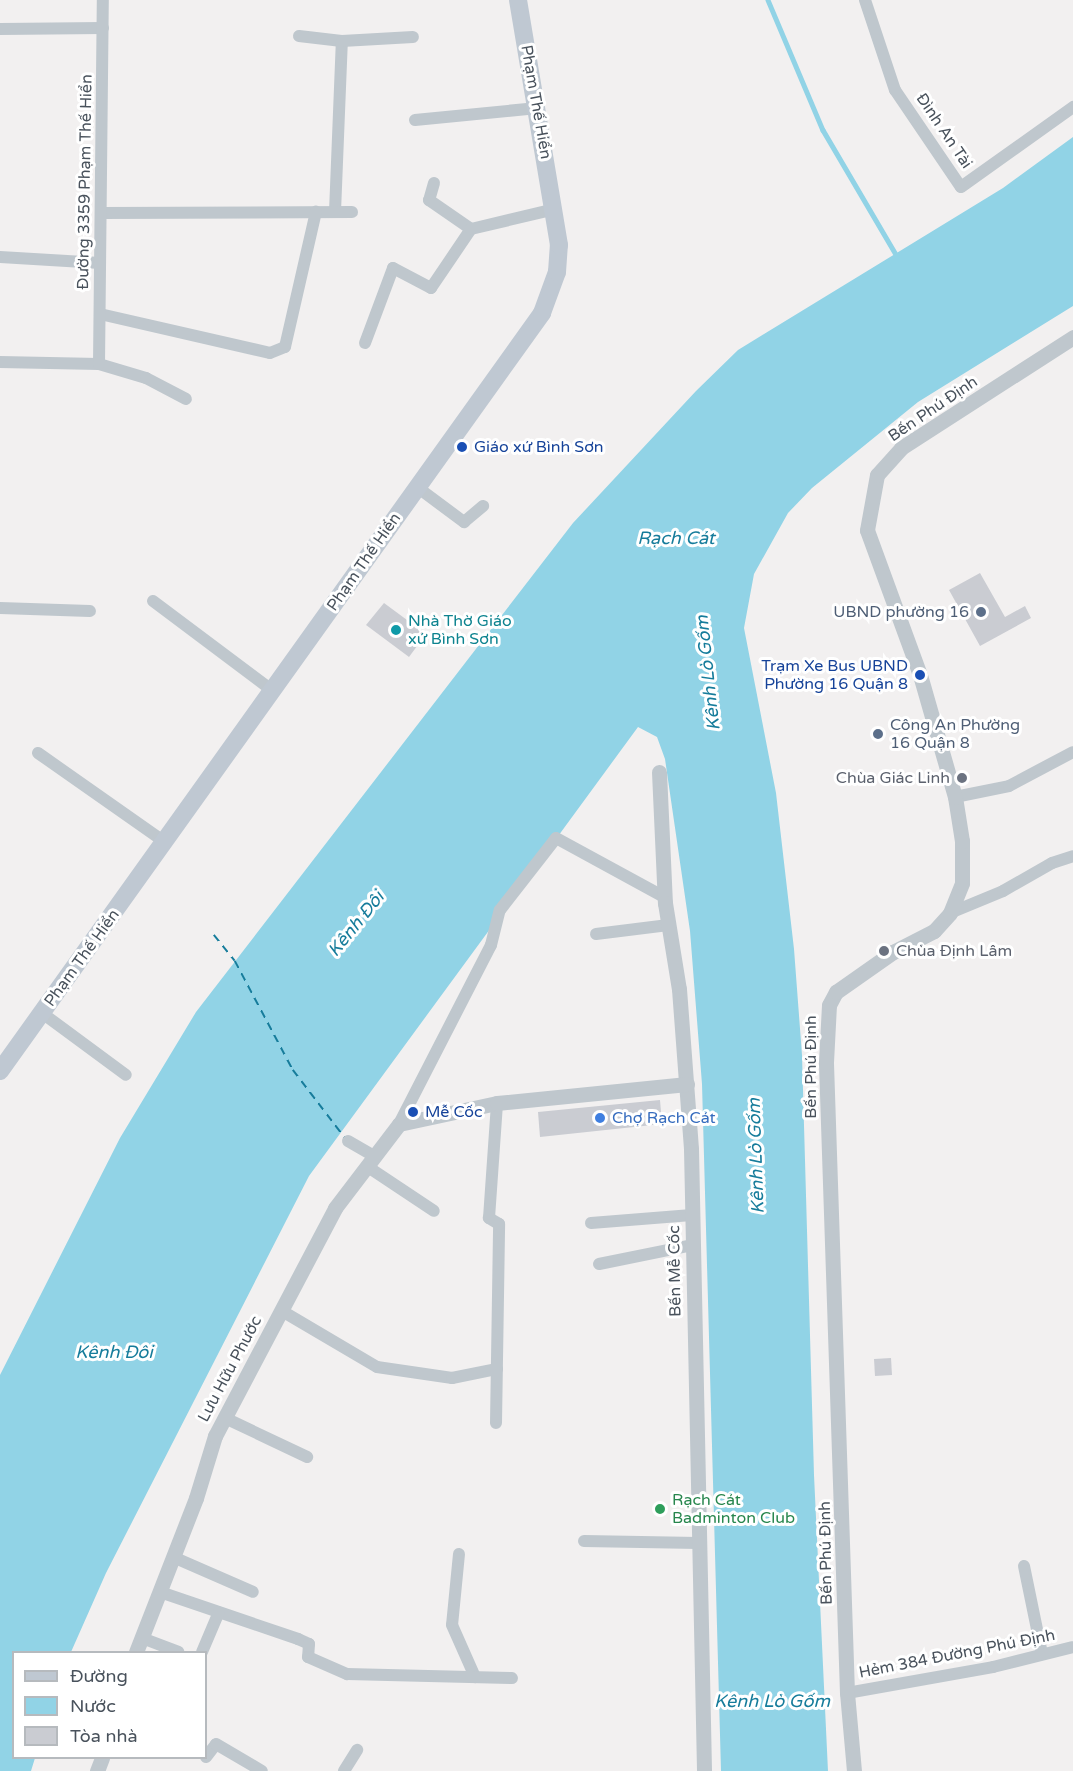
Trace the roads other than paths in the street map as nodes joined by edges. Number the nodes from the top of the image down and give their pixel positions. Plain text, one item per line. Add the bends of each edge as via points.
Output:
1 (104, 0) edge
2 (518, 0) edge
3 (865, 0) edge
4 (103, 28) junction
5 (0, 29) edge
6 (299, 36) dead end
7 (413, 37) dead end
8 (342, 41) junction
9 (1073, 107) edge
10 (537, 108) junction
11 (415, 120) dead end
12 (434, 183) dead end
13 (555, 209) junction
14 (316, 212) junction
15 (335, 212) junction
16 (352, 212) dead end
17 (101, 213) junction
18 (471, 229) junction
19 (0, 257) edge
20 (100, 263) junction
21 (100, 314) junction
22 (1073, 337) edge
23 (365, 343) dead end
24 (0, 362) edge
25 (99, 364) junction
26 (186, 399) dead end
27 (417, 487) junction
28 (483, 506) dead end
29 (153, 601) dead end
30 (0, 608) edge
31 (90, 612) dead end
32 (274, 692) junction
33 (1073, 752) edge
34 (38, 753) dead end
35 (659, 772) dead end
36 (955, 797) junction
37 (166, 843) junction
38 (1073, 856) edge
39 (664, 897) junction
40 (950, 913) junction
41 (668, 925) junction
42 (596, 934) dead end
43 (42, 1013) junction
44 (0, 1071) edge
45 (126, 1075) dead end
46 (687, 1084) junction
47 (497, 1103) junction
48 (399, 1124) junction
49 (348, 1141) dead end
50 (372, 1162) junction
51 (434, 1211) dead end
52 (692, 1215) junction
53 (591, 1223) dead end
54 (692, 1245) junction
55 (598, 1264) dead end
56 (282, 1311) junction
57 (497, 1369) junction
58 (225, 1418) junction
59 (496, 1423) dead end
60 (307, 1457) dead end
61 (585, 1541) dead end
62 (698, 1543) junction
63 (459, 1554) dead end
64 (173, 1557) junction
65 (1024, 1566) dead end
66 (160, 1592) junction
67 (253, 1592) dead end
68 (219, 1612) junction
69 (142, 1638) junction
70 (1073, 1647) edge
71 (137, 1651) edge
72 (173, 1651) edge
73 (203, 1651) edge
74 (1042, 1654) junction
75 (475, 1677) junction
76 (512, 1678) dead end
77 (847, 1693) junction
78 (357, 1750) dead end
79 (207, 1755) edge
80 (262, 1771) edge
81 (344, 1771) edge
82 (704, 1771) edge
83 (854, 1771) edge

1 - 4 street, Đường 3359 Phạm Thế Hiển
2 - 10 main road, Phạm Thế Hiển
3 - 9 street, Đình An Tài via 895,90 961,187
4 - 5 street
4 - 17 street, Đường 3359 Phạm Thế Hiển
6 - 8 street
7 - 8 street
8 - 15 street
10 - 11 street
10 - 13 main road, Phạm Thế Hiển
12 - 18 street via 429,200
13 - 18 street
13 - 27 main road, Phạm Thế Hiển via 557,272 542,313
14 - 15 street
14 - 17 street
14 - 21 street via 285,347 270,353
15 - 16 street
17 - 20 street, Đường 3359 Phạm Thế Hiển
18 - 23 street via 430,288 393,268
19 - 20 street
20 - 21 street, Đường 3359 Phạm Thế Hiển
21 - 25 street, Đường 3359 Phạm Thế Hiển
22 - 36 street, Bến Phú Định via 901,448 878,475 867,530 920,675
24 - 25 street
25 - 26 street via 146,378
27 - 28 street via 464,522
27 - 32 main road, Phạm Thế Hiển
29 - 32 street
30 - 31 street
32 - 37 main road, Phạm Thế Hiển
33 - 36 street via 1009,786
34 - 37 street
35 - 39 street, Bến Mễ Cốc
36 - 40 street, Bến Phú Định via 962,841 962,883
37 - 43 main road, Phạm Thế Hiển
38 - 40 street via 1052,862 1003,891
39 - 41 street, Bến Mễ Cốc
39 - 48 street, Lưu Hữu Phước via 555,838 500,910 491,945
40 - 77 street, Bến Phú Định via 934,931 893,952 836,992 829,1005 826,1062
41 - 42 street
41 - 46 street, Bến Mễ Cốc
43 - 44 main road, Phạm Thế Hiển
43 - 45 street
46 - 47 street
46 - 52 street, Bến Mễ Cốc
47 - 48 street
47 - 57 street via 489,1218 499,1224
48 - 50 street, Lưu Hữu Phước
49 - 50 street
50 - 51 street
50 - 56 street, Lưu Hữu Phước via 335,1208
52 - 53 street
52 - 54 street, Bến Mễ Cốc
54 - 55 street
54 - 62 street, Bến Mễ Cốc
56 - 57 street via 377,1367 452,1378
56 - 58 street, Lưu Hữu Phước
57 - 59 street
58 - 60 street
58 - 64 street, Lưu Hữu Phước via 215,1436
61 - 62 street
62 - 82 street, Bến Mễ Cốc
63 - 75 street via 452,1625
64 - 66 street, Lưu Hữu Phước
64 - 67 street
65 - 74 street
66 - 68 street
66 - 69 street, Lưu Hữu Phước
68 - 73 street
68 - 75 street via 309,1644 308,1658 347,1674
69 - 71 street, Lưu Hữu Phước
69 - 72 street
70 - 74 street, Hẻm 384 Đường Phú Định
74 - 77 street, Hẻm 384 Đường Phú Định
75 - 76 street
77 - 83 street, Bến Phú Định
78 - 81 street
79 - 80 street via 216,1744

